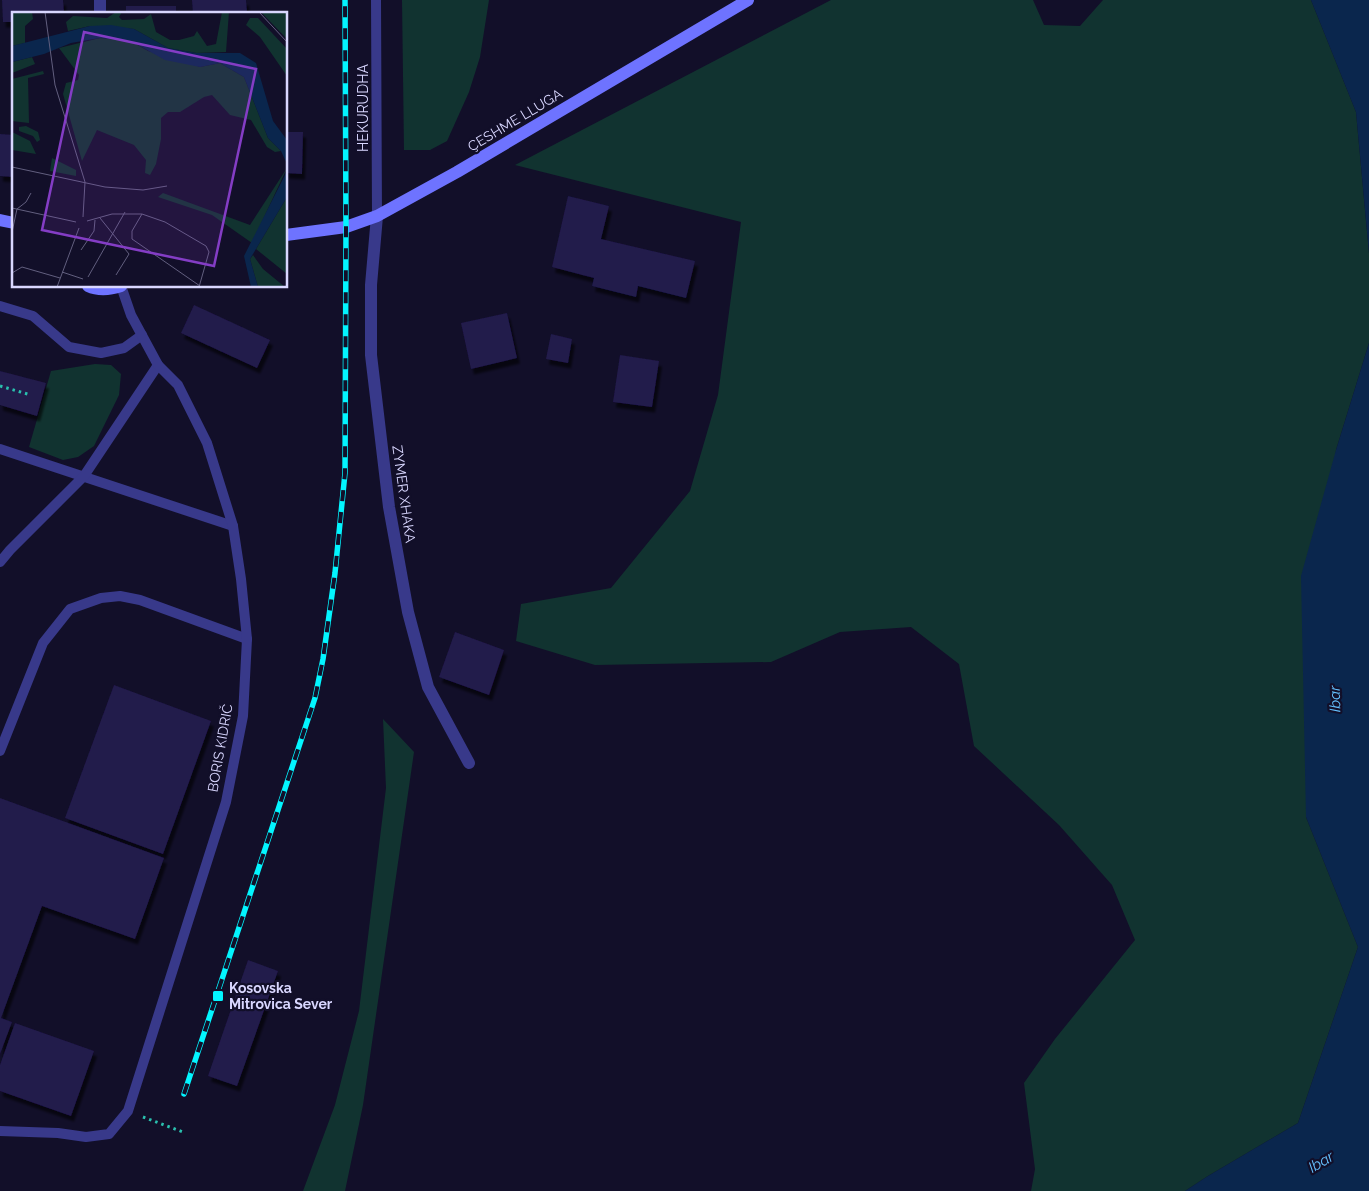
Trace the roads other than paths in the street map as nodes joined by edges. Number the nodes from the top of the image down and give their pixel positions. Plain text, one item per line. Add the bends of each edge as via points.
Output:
1 (376, 0) edge
2 (748, 0) edge
3 (377, 216) junction
4 (288, 235) edge
5 (92, 288) edge
6 (114, 288) edge
7 (122, 288) edge
8 (0, 306) edge
9 (142, 335) junction
10 (158, 365) junction
11 (0, 449) edge
12 (84, 476) junction
13 (233, 526) junction
14 (0, 562) edge
15 (247, 639) junction
16 (0, 751) edge
17 (469, 763) dead end
18 (0, 1131) edge

1 - 3 lane, HEKURUDHA
2 - 3 main road, ÇESHME LLUGA
3 - 4 main road, ÇESHME LLUGA via 346,227
3 - 17 street, ZYMER XHAKA via 371,285 371,356 389,507 408,612 428,687
5 - 6 main road
7 - 9 lane, BORIS KIDRIČ
8 - 9 lane via 33,316 69,347 100,353 124,348
9 - 10 lane, BORIS KIDRIČ
10 - 12 lane
10 - 13 lane, BORIS KIDRIČ via 178,385 207,443
11 - 12 lane
12 - 13 lane
12 - 14 lane
13 - 15 lane, BORIS KIDRIČ
15 - 16 lane via 140,600 120,596 101,598 70,609 43,643
15 - 18 lane, BORIS KIDRIČ via 243,716 226,802 128,1111 109,1134 86,1137

